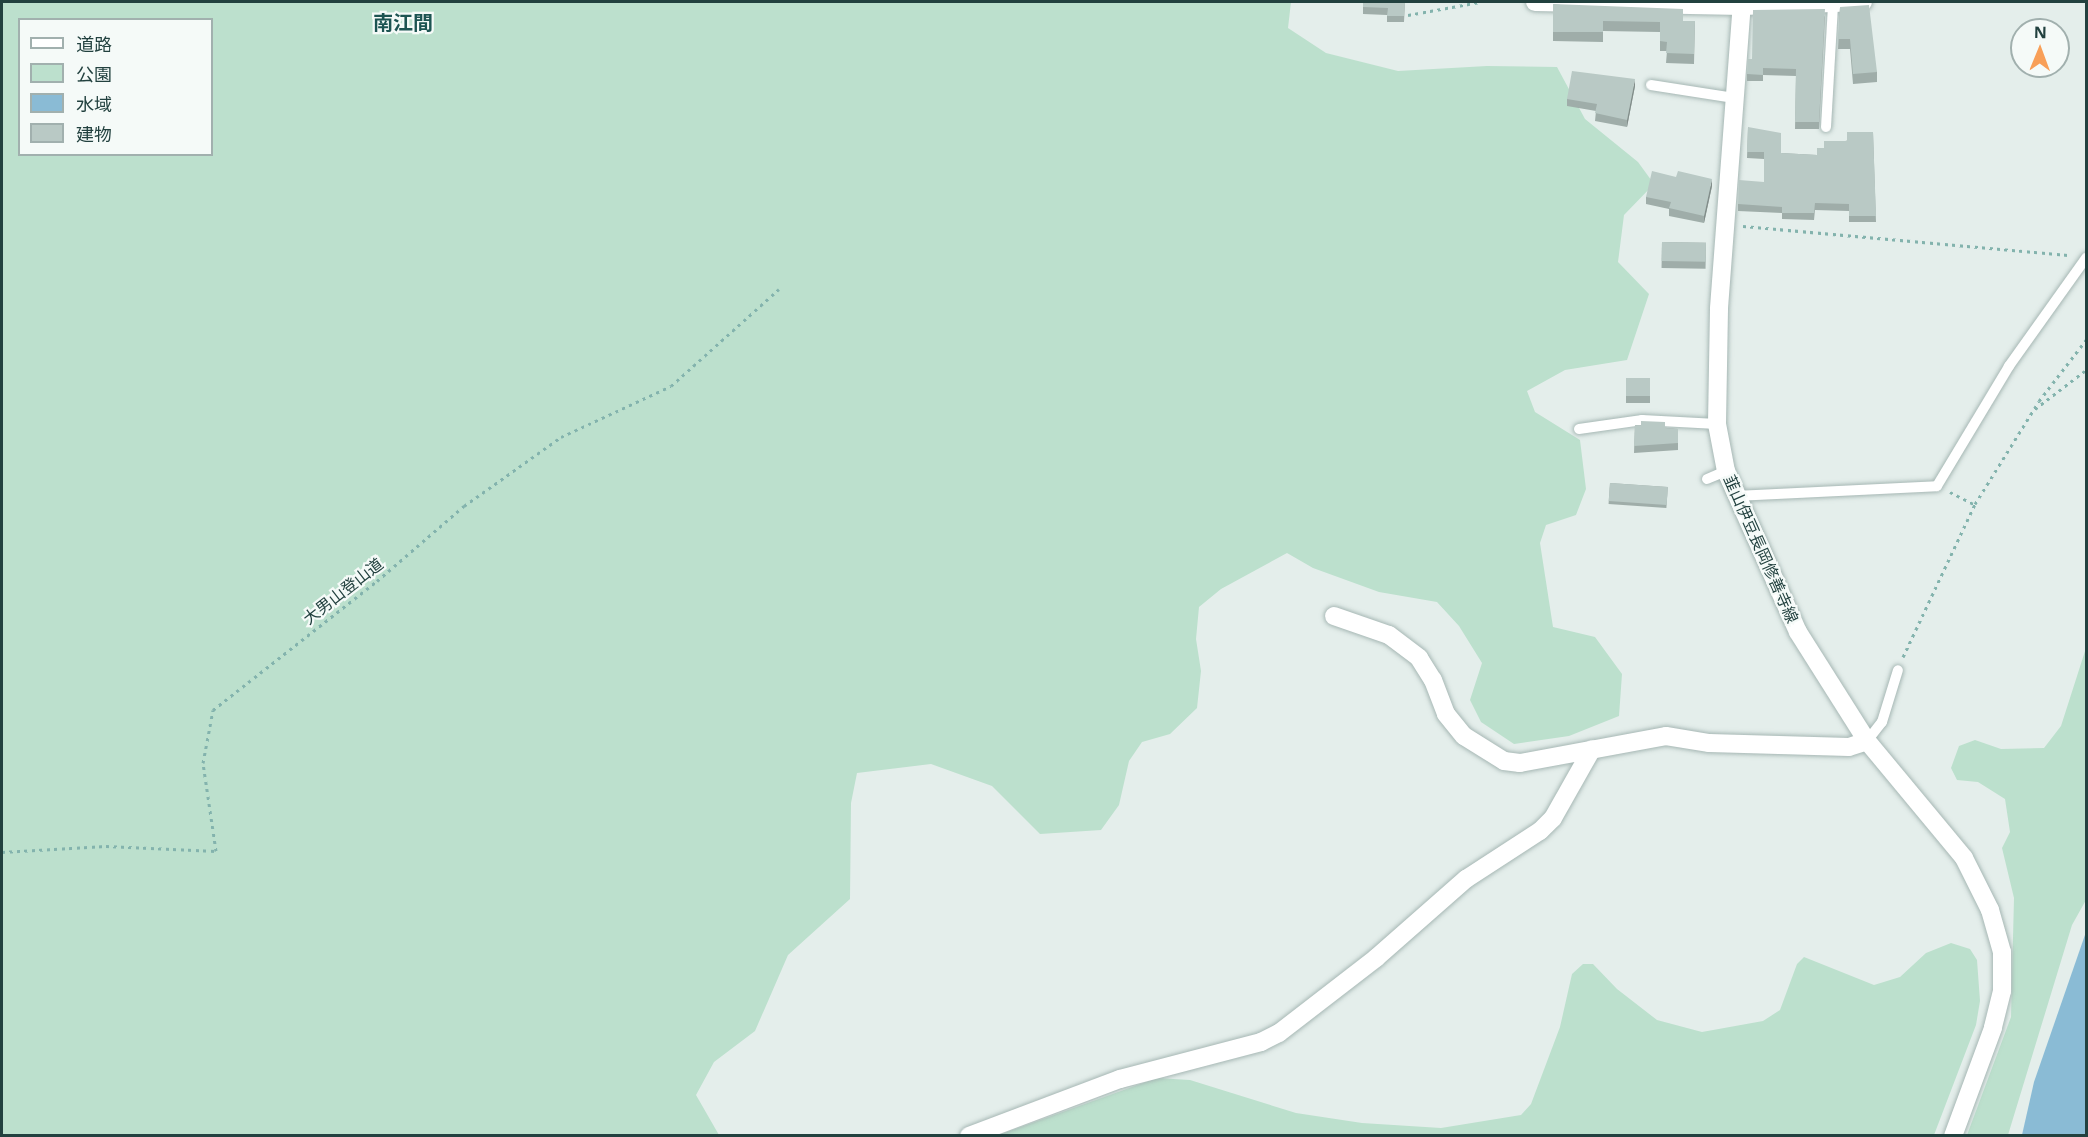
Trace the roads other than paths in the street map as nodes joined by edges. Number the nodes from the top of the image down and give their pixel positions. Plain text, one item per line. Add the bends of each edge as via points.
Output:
1 (1535, 2) edge
2 (1863, 2) edge
3 (1742, 4) edge
4 (1833, 4) junction
5 (1652, 85) dead end
6 (1734, 98) junction
7 (1826, 127) dead end
8 (2081, 257) edge
9 (1717, 424) junction
10 (1579, 429) dead end
11 (1726, 471) junction
12 (1707, 479) dead end
13 (1735, 496) junction
14 (1334, 616) dead end
15 (1898, 670) road end
16 (1867, 741) junction
17 (1592, 749) junction
18 (969, 1136) edge
19 (1953, 1136) edge

1 - 3 street
2 - 4 street
3 - 4 street
3 - 6 street, 韮山伊豆長岡修善寺線
4 - 7 lane
5 - 6 lane
6 - 9 street, 韮山伊豆長岡修善寺線 via 1724,224
8 - 13 lane via 1937,486
9 - 10 lane via 1642,420
9 - 11 street, 韮山伊豆長岡修善寺線
11 - 12 lane
11 - 13 street, 韮山伊豆長岡修善寺線
13 - 16 street, 韮山伊豆長岡修善寺線 via 1798,632
14 - 17 street via 1389,635 1419,658 1433,680 1446,714 1464,736 1504,761 1520,763
15 - 16 lane via 1882,722
16 - 17 street via 1849,747 1709,743 1666,736
16 - 19 street, 韮山伊豆長岡修善寺線 via 1964,858 1990,910 2002,952 2002,991 1993,1028
17 - 18 street via 1553,818 1540,831 1466,879 1376,958 1279,1033 1261,1042 1120,1079

